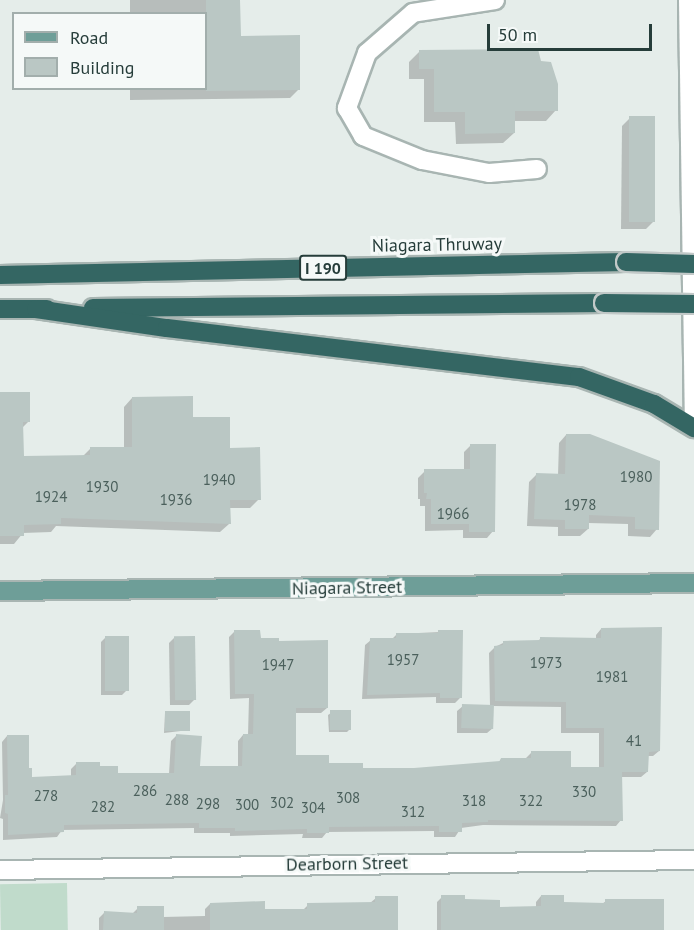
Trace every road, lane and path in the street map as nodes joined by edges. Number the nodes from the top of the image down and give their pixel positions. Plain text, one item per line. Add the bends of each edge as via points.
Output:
1 (495, 0) edge
2 (688, 0) edge
3 (537, 170) dead end
4 (694, 264) edge
5 (0, 275) edge
6 (694, 304) edge
7 (0, 309) edge
8 (36, 309) junction
9 (694, 417) edge
10 (694, 428) edge
11 (694, 584) edge
12 (0, 591) edge
13 (694, 860) edge
14 (0, 870) edge

1 - 3 street via 413,13 368,53 347,108 363,136 422,160 489,173
2 - 9 street
4 - 5 highway, Niagara Thruway / I 190, bridge via 626,262
6 - 8 highway, I 190, bridge
7 - 8 highway, I 190
8 - 10 highway via 579,377 654,404
11 - 12 main road, Niagara Street
13 - 14 street, Dearborn Street

